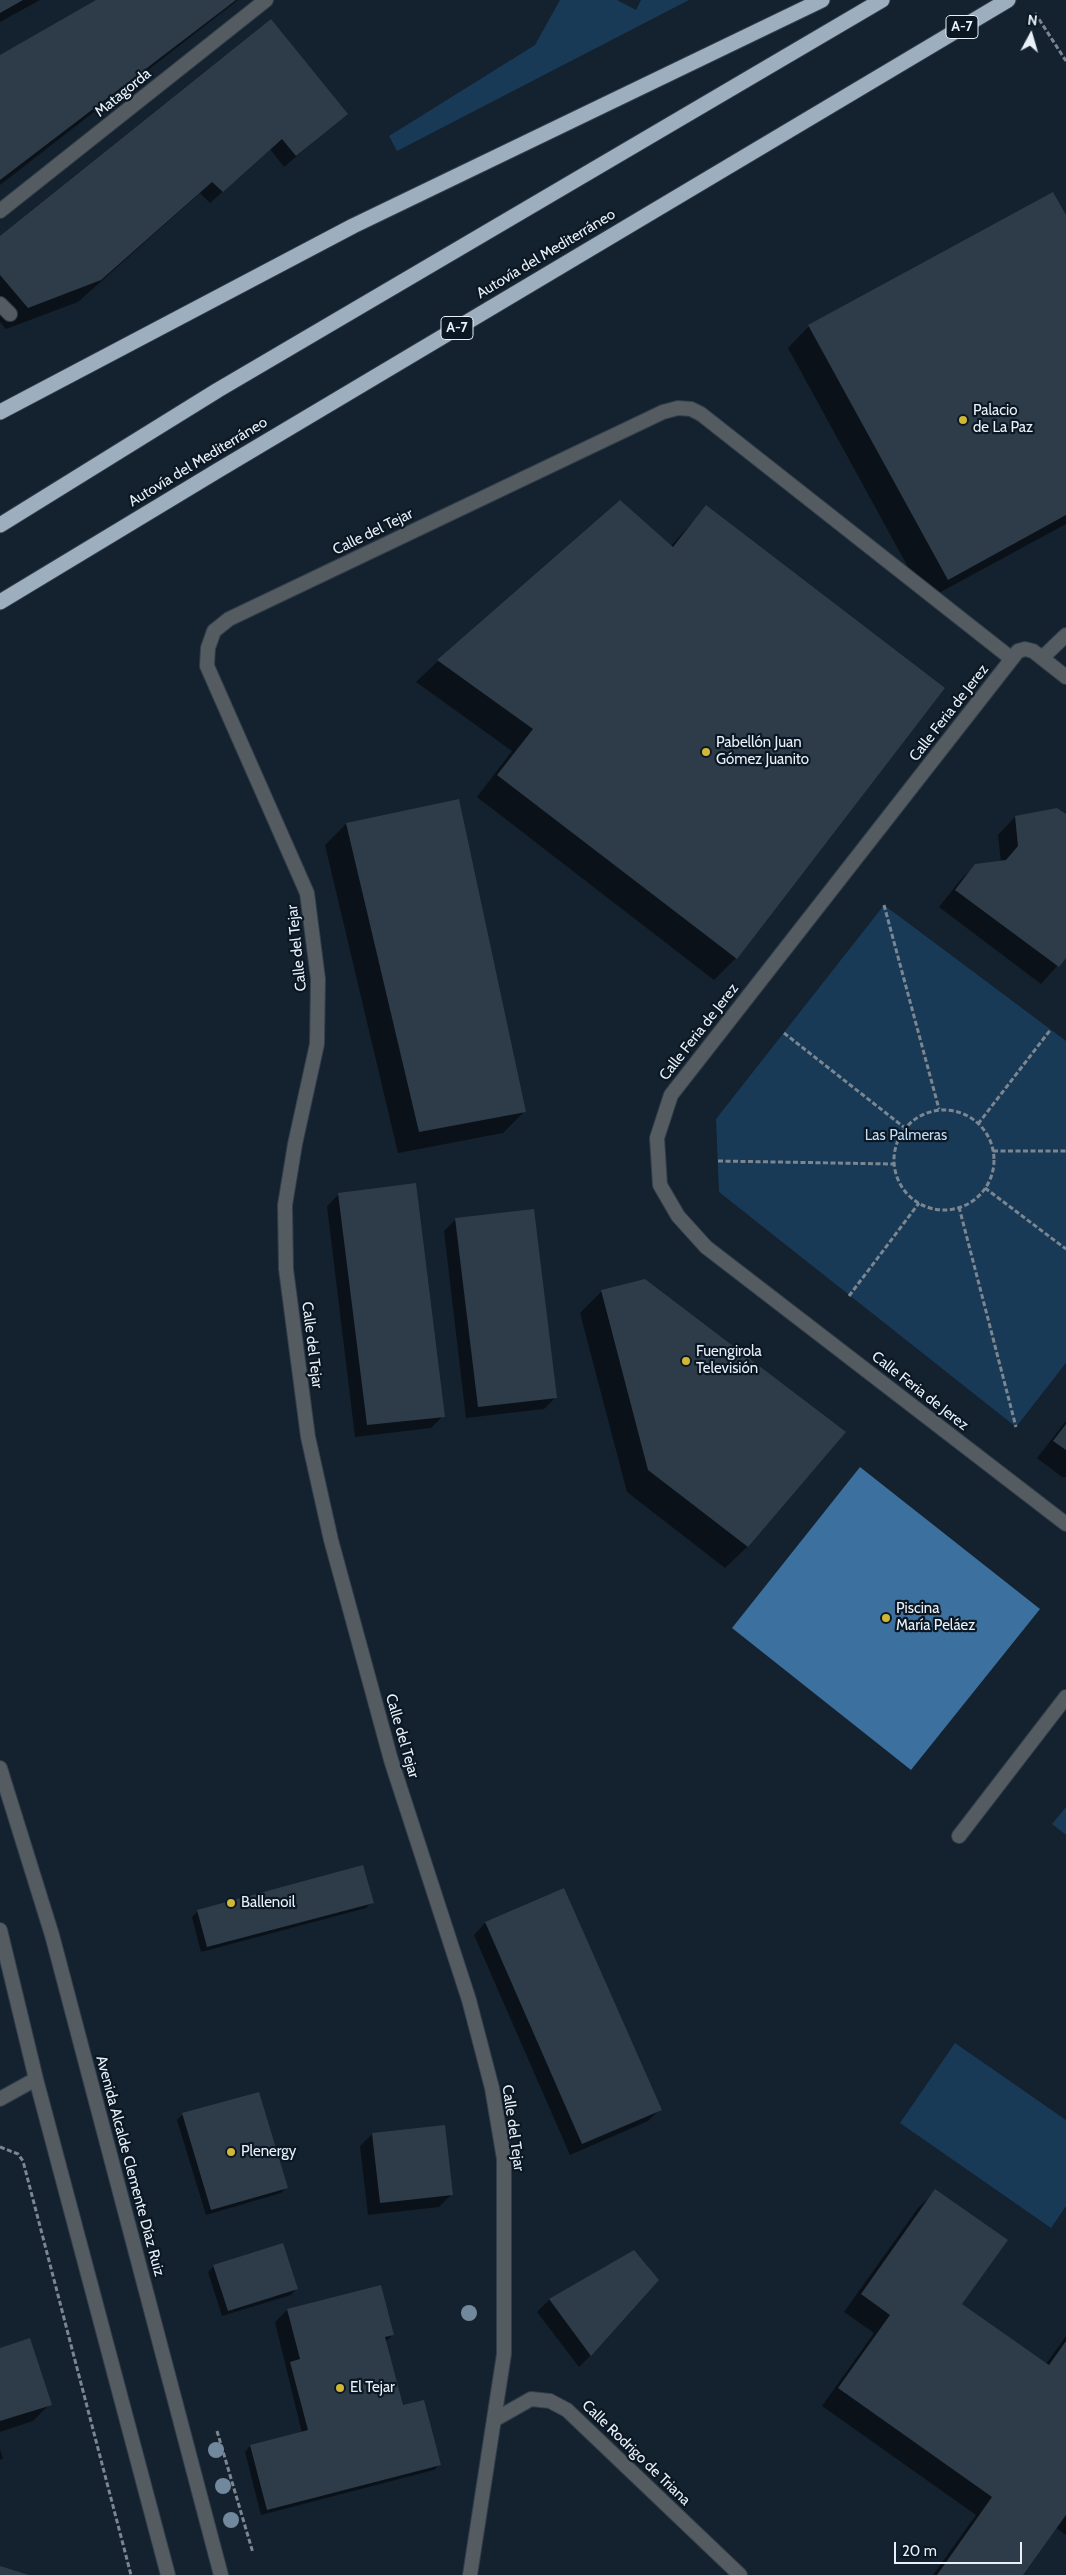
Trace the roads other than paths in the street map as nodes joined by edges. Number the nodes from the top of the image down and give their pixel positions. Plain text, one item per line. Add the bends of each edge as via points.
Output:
1 (266, 0) edge
2 (822, 0) edge
3 (1008, 0) edge
4 (880, 1) edge
5 (0, 211) edge
6 (0, 304) edge
7 (10, 314) dead end
8 (0, 412) edge
9 (0, 525) edge
10 (0, 602) edge
11 (1066, 634) edge
12 (1038, 655) junction
13 (1012, 659) junction
14 (1066, 678) edge
15 (1066, 1524) edge
16 (1066, 1697) edge
17 (0, 1768) edge
18 (959, 1836) dead end
19 (0, 1930) edge
20 (36, 2079) junction
21 (0, 2099) edge
22 (494, 2420) junction
23 (168, 2575) edge
24 (221, 2575) edge
25 (470, 2575) edge
26 (740, 2575) edge

1 - 5 street, Matagorda
2 - 8 highway via 353,226
3 - 10 highway, Autovía del Mediterráneo / A-7
4 - 9 highway via 218,390
6 - 7 street
11 - 12 street
12 - 13 street via 1026,649 1018,651
12 - 14 street
13 - 15 street, Calle Feria de Jerez via 670,1095 657,1138 660,1185 678,1216 706,1247
13 - 22 street, Calle del Tejar via 701,414 678,408 663,412 229,619 214,631 208,648 208,666 307,893 318,979 317,1044 285,1205 286,1269 308,1437 331,1540 391,1760 468,2000 492,2088 504,2168 504,2354
16 - 18 street
17 - 24 street, Avenida Alcalde Clemente Díaz Ruiz via 52,1935
19 - 20 street
20 - 21 street
20 - 23 street
22 - 25 street, Calle del Tejar
22 - 26 street, Calle Rodrigo de Triana via 531,2399 550,2401 567,2410

